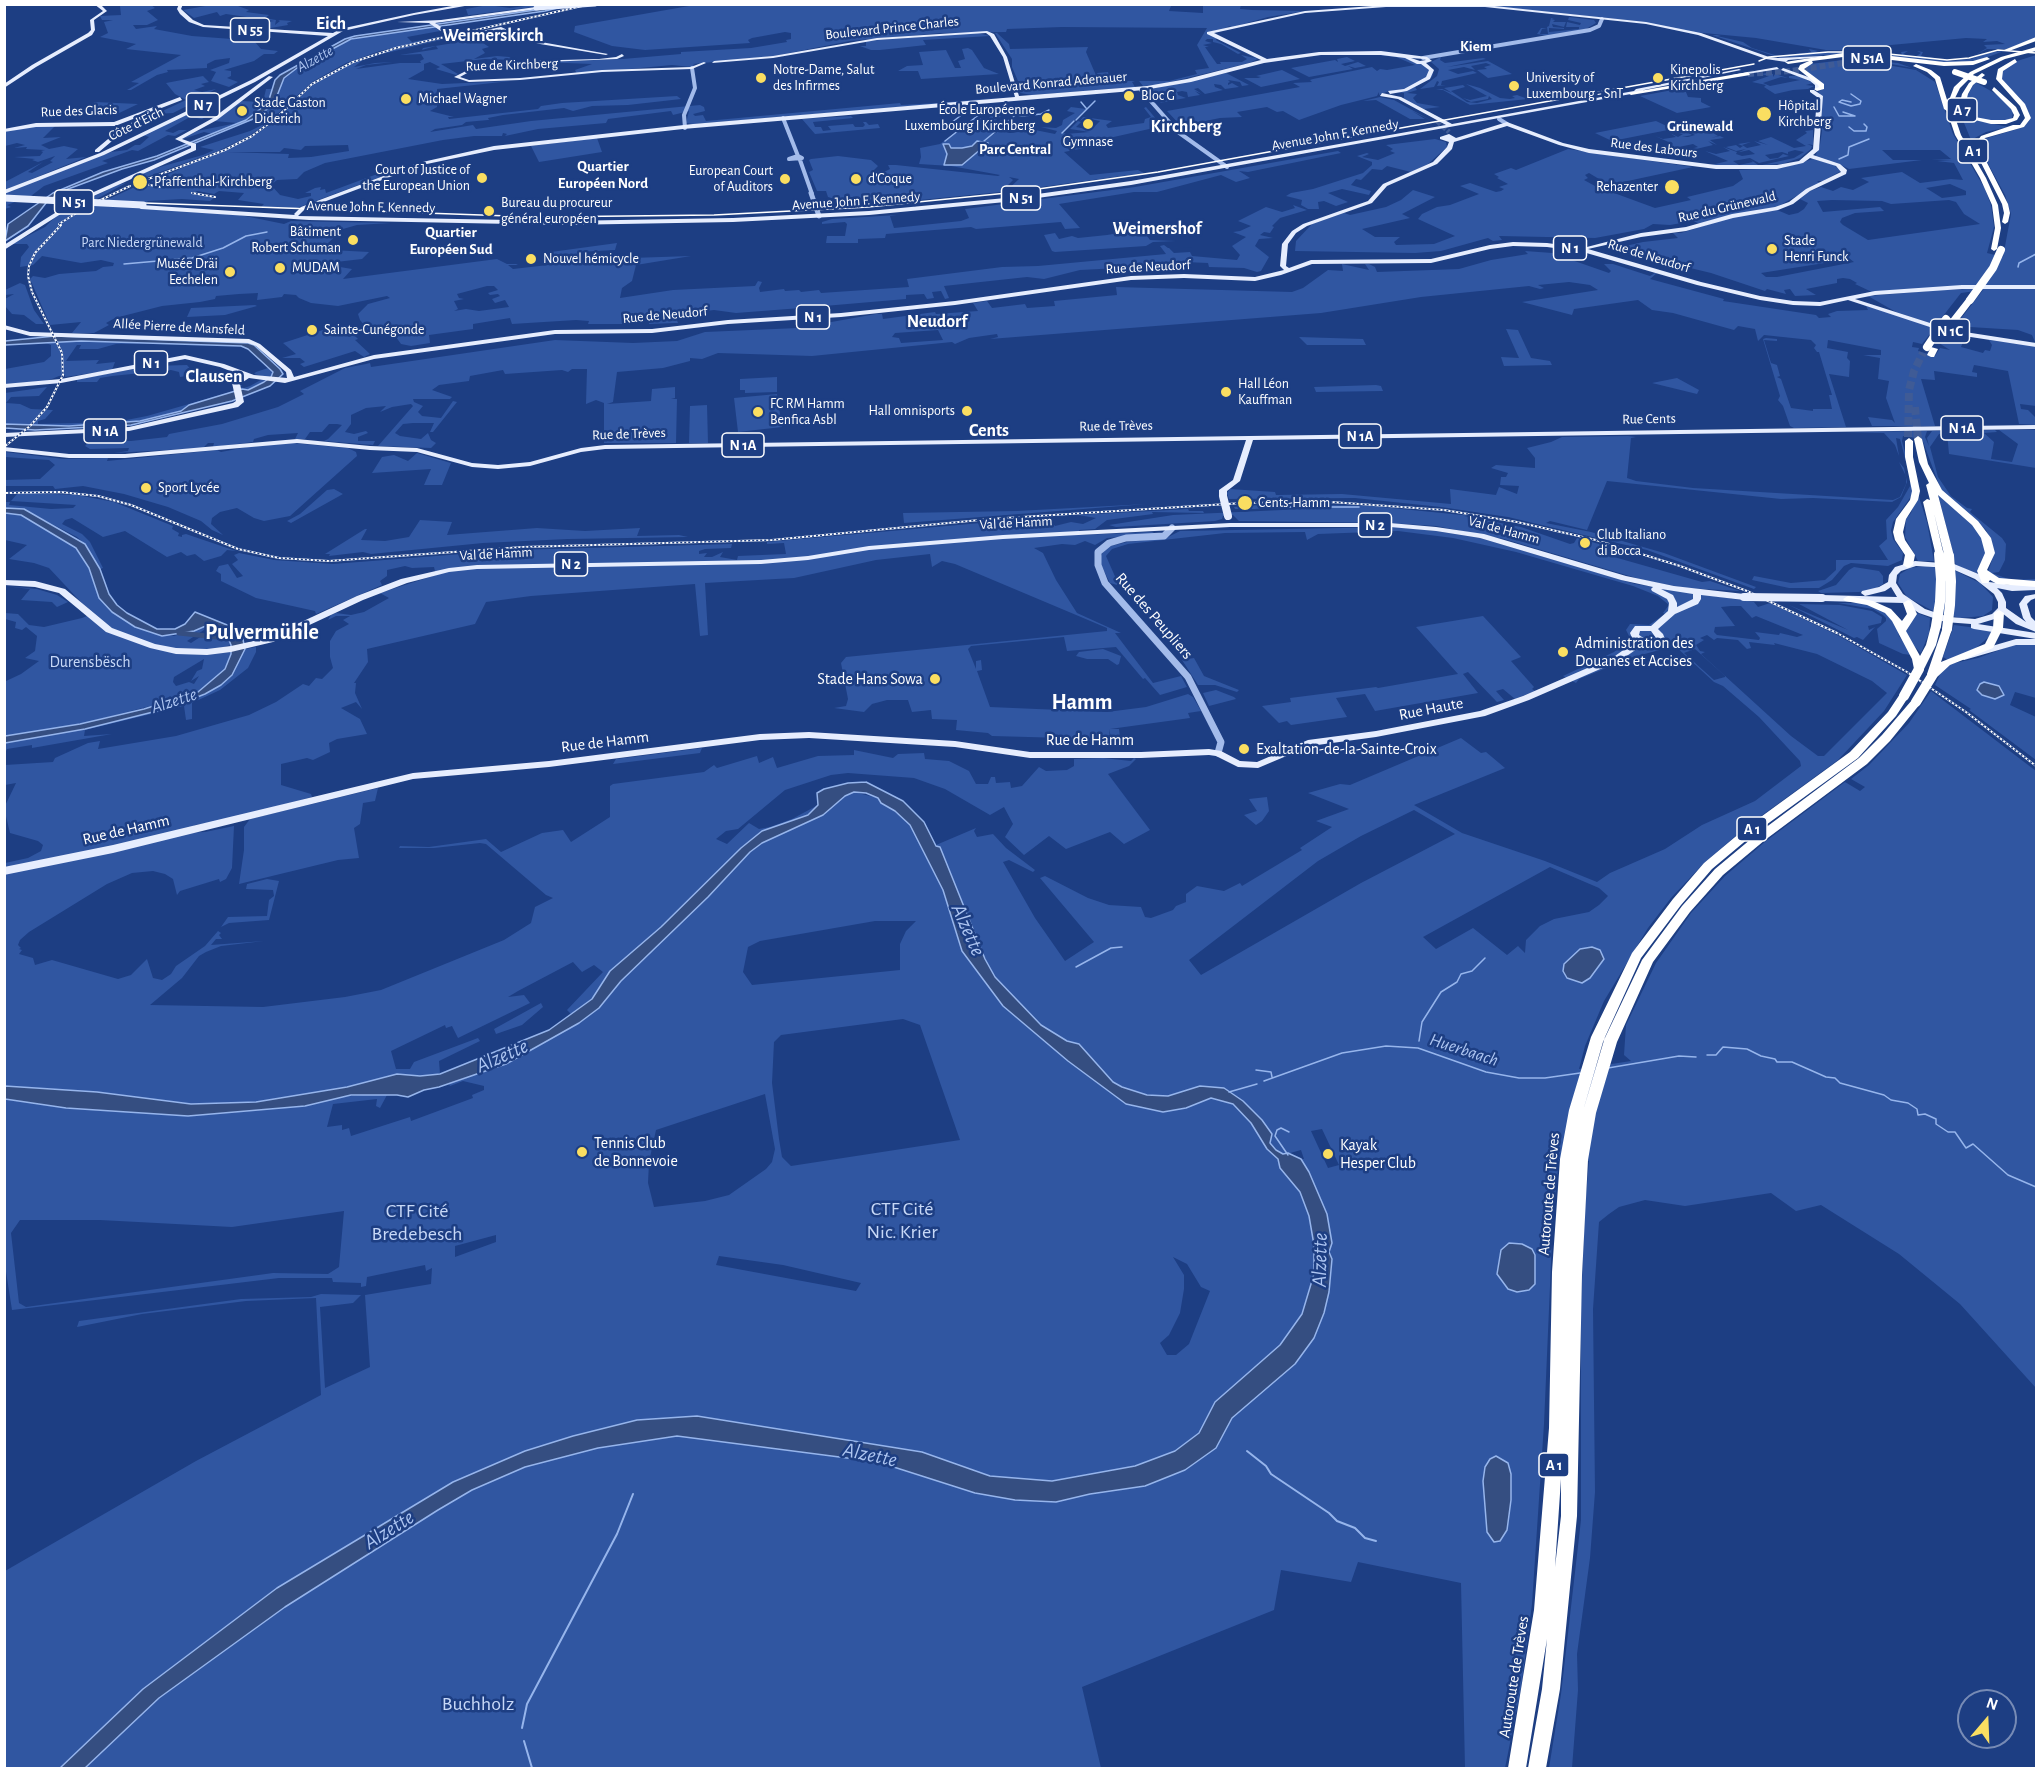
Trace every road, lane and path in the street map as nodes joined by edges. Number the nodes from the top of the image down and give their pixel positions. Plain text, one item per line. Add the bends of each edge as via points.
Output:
1 (96, 4) edge
2 (181, 4) edge
3 (474, 4) edge
4 (596, 4) edge
5 (1592, 17) junction
6 (1602, 19) junction
7 (1609, 19) junction
8 (391, 21) junction
9 (433, 24) junction
10 (336, 34) junction
11 (2036, 48) edge
12 (306, 50) junction
13 (1757, 53) junction
14 (1446, 55) junction
15 (1849, 55) junction
16 (1822, 57) junction
17 (760, 58) junction
18 (1268, 60) junction
19 (1422, 60) junction
20 (1808, 61) junction
21 (714, 62) junction
22 (1787, 62) junction
23 (1881, 62) junction
24 (704, 63) junction
25 (1768, 63) junction
26 (1915, 63) junction
27 (725, 67) junction
28 (1795, 67) junction
29 (1927, 67) junction
30 (654, 68) junction
31 (692, 69) junction
32 (702, 69) dead end
33 (717, 69) dead end
34 (1756, 69) tunnel mouth
35 (1780, 69) junction
36 (1954, 73) junction
37 (1748, 74) tunnel mouth
38 (1970, 81) junction
39 (1687, 82) junction
40 (1983, 83) junction
41 (4, 87) edge
42 (1142, 89) junction
43 (1817, 89) junction
44 (1994, 89) junction
45 (1631, 93) junction
46 (1396, 97) junction
47 (1015, 99) junction
48 (781, 119) junction
49 (1498, 119) dead end
50 (1507, 124) junction
51 (685, 128) junction
52 (4, 131) edge
53 (1449, 134) junction
54 (1983, 137) junction
55 (1963, 144) junction
56 (98, 156) junction
57 (1809, 157) junction
58 (1227, 165) junction
59 (4, 192) edge
60 (4, 199) edge
61 (142, 206) junction
62 (301, 213) junction
63 (816, 215) junction
64 (2005, 222) junction
65 (4, 248) edge
66 (1584, 250) junction
67 (1997, 250) junction
68 (1288, 271) junction
69 (2037, 287) edge
70 (1856, 297) junction
71 (1848, 299) junction
72 (1866, 304) junction
73 (4, 327) edge
74 (2037, 345) edge
75 (1929, 351) tunnel mouth
76 (247, 375) junction
77 (291, 381) junction
78 (4, 386) edge
79 (2037, 427) edge
80 (4, 435) edge
81 (1250, 438) junction
82 (1261, 438) joint
83 (1911, 439) junction
84 (4, 449) edge
85 (1923, 462) junction
86 (1230, 525) junction
87 (1159, 532) junction
88 (1944, 555) junction
89 (1908, 565) junction
90 (1986, 579) junction
91 (4, 582) edge
92 (1892, 583) junction
93 (2037, 586) edge
94 (1697, 592) junction
95 (1672, 593) junction
96 (2037, 594) edge
97 (1822, 598) junction
98 (1848, 599) junction
99 (1906, 602) junction
100 (2001, 608) junction
101 (1672, 612) junction
102 (1941, 624) junction
103 (2037, 627) edge
104 (1998, 628) junction
105 (1653, 629) junction
106 (1901, 631) junction
107 (2037, 636) edge
108 (1642, 641) junction
109 (2037, 642) edge
110 (1960, 658) junction
111 (1919, 669) junction
112 (1932, 676) junction
113 (1218, 753) junction
114 (4, 871) edge
115 (1574, 1159) junction
116 (1518, 1768) edge
117 (1537, 1768) edge

1 - 41 main road via 105,11 92,20 92,32
2 - 10 main road, N 55 via 182,13 203,26
3 - 8 main road
4 - 9 main road, bridge via 536,8
5 - 6 main road
5 - 7 main road
5 - 18 main road via 1494,6 1386,6 1305,12 1221,34
6 - 7 main road
6 - 14 street via 1599,26 1590,30
6 - 25 main road via 1693,34 1746,51
7 - 13 main road via 1699,34
8 - 9 main road
8 - 10 main road, N 7
9 - 30 main road, Rue de Kirchberg via 458,37 504,28 528,39 622,55 599,60 523,62 464,72 456,78 469,81
10 - 12 main road, Côte d'Eich / N 7
11 - 15 highway, N 51 via 1980,62 1954,64
11 - 38 highway, A 1 via 1995,64
11 - 44 highway, A 7 via 1971,84 1962,100 1964,113 1991,122 2015,119 2014,108
11 - 54 highway, A 7 via 2004,66 1998,74 2001,83 2026,110 2027,121 2018,128
11 - 55 highway, A 1 via 1991,63 1966,77 1952,98 1950,111
12 - 56 main road, Côte d'Eich / N 7 via 230,93
12 - 65 main road via 312,52 215,119 178,139 188,144 76,202
13 - 16 main road via 1784,59
13 - 22 main road
14 - 19 street
14 - 19 street
15 - 16 highway, N 51
15 - 26 highway, N 51
16 - 22 highway, N 51
17 - 21 main road, Boulevard Prince Charles
17 - 27 main road, Boulevard Prince Charles
17 - 47 main road, Boulevard Prince Charles via 870,40 984,32 996,40 1008,64
18 - 19 main road, Boulevard Konrad Adenauer via 1344,53
18 - 42 main road, Boulevard Konrad Adenauer via 1191,81
18 - 47 main road, Boulevard Konrad Adenauer via 1150,87
19 - 46 main road via 1432,70 1428,78
19 - 46 main road via 1436,68 1436,75 1417,87 1419,91
20 - 23 highway, N 51 via 1844,58
20 - 26 highway, N 51A via 1850,56
20 - 28 highway, N 51
20 - 29 highway, N 51A via 1866,58
20 - 43 highway via 1801,69 1820,81 1822,88
21 - 24 main road, Rue de Kirchberg
21 - 27 main road
22 - 25 main road, N 51
22 - 28 main road
23 - 29 highway, N 51
23 - 55 highway, A 1 via 1923,72 1935,80
24 - 30 main road, Rue de Kirchberg
24 - 31 main road, Rue de Kirchberg
25 - 35 main road, N 51
25 - 39 main road, Avenue John F. Kennedy / N 51
26 - 36 highway
27 - 33 main road
28 - 35 main road, N 51
28 - 43 main road via 1817,81
29 - 36 highway
30 - 31 main road, Rue de Kirchberg
31 - 32 main road, Rue de Kirchberg
31 - 51 street via 695,91 683,122
34 - 39 highway
35 - 39 main road, Avenue John F. Kennedy / N 51
35 - 43 main road via 1812,80
36 - 40 highway, bridge
37 - 45 highway, N 51
38 - 44 highway, A 1 via 1959,106 1963,115 1996,124 2018,120 2015,104
38 - 64 highway, A 1 via 1957,99 1958,119 1998,195
39 - 45 main road, Avenue John F. Kennedy / N 51
39 - 53 main road, Avenue John F. Kennedy / N 51
40 - 44 highway
40 - 54 highway via 2014,100 2023,116 2014,126
42 - 47 main road, Boulevard Konrad Adenauer
42 - 58 street via 1170,124
43 - 57 main road via 1812,91 1820,96 1818,143
45 - 53 main road, Avenue John F. Kennedy / N 51
46 - 53 main road
46 - 53 main road
47 - 48 main road, Boulevard Konrad Adenauer
48 - 51 main road, Boulevard Konrad Adenauer
48 - 63 street
49 - 50 street, Rue des Labours
50 - 53 main road
50 - 57 main road, Rue des Labours via 1576,149 1700,166 1765,168
51 - 62 main road, Boulevard Konrad Adenauer via 456,154 420,164
52 - 56 main road, Rue des Glacis via 31,126 115,124 183,100 122,130 93,154
53 - 58 main road, Avenue John F. Kennedy / N 51
53 - 68 main road via 1450,148 1435,163 1387,183 1370,202 1293,232 1285,244 1283,266
54 - 64 highway, A 7 via 1976,149 2005,204
55 - 67 highway, A 1 via 1995,205
56 - 59 main road, Côte d'Eich / N 7
57 - 66 main road, Rue du Grünewald via 1841,167 1844,173 1783,207
58 - 63 main road, Avenue John F. Kennedy / N 51 via 1014,196
60 - 61 main road, N 51, bridge
61 - 62 main road, Avenue John F. Kennedy / N 51
61 - 62 main road, Avenue John F. Kennedy / N 51
62 - 63 main road, Avenue John F. Kennedy / N 51 via 591,223
64 - 67 highway, A 1
66 - 68 main road, Rue de Neudorf / N 1 via 1513,244 1433,261 1318,261
66 - 71 main road, Rue de Neudorf / N 1 via 1772,301 1809,304
67 - 75 highway, A 1, bridge via 1993,268
68 - 77 main road, Rue de Neudorf / N 1 via 1255,279 1120,279 904,309 652,331 555,332 368,358
69 - 70 main road, Rue de Neudorf / N 1 via 1977,286
70 - 71 main road, Rue de Neudorf / N 1
70 - 72 main road, Rue de Neudorf / N 1C
71 - 72 main road, Rue de Neudorf / N 1C
72 - 74 main road, Rue de Neudorf / N 1C via 1962,334
73 - 77 main road, Allée Pierre de Mansfeld via 23,333 249,341 288,371
76 - 77 main road, N 1
76 - 78 main road, N 1 via 180,357 61,381
76 - 80 main road, N 1A via 237,381 239,402 129,429
79 - 82 main road, Rue Cents / N 1A
81 - 82 main road, Rue de Trèves / N 1A
81 - 84 main road, Rue de Trèves / N 1A via 605,447 498,467 472,465 417,450 297,441 125,456 61,456
81 - 86 main road, bridge via 1236,481 1223,490
83 - 85 highway, Autoroute de Trèves / A 1
83 - 88 highway, Autoroute de Trèves / A 1
83 - 89 highway via 1909,457 1916,491 1898,532 1910,555
85 - 88 highway, Autoroute de Trèves / A 1 via 1942,524
85 - 90 highway, A 1 via 1938,492 1975,523 1986,538 1990,553
86 - 87 main road, Val de Hamm / N 2
86 - 95 main road, Val de Hamm / N 2 via 1390,525 1446,530 1503,542
87 - 91 main road, Val de Hamm / N 2 via 931,542 761,562 501,565 449,570 382,588 255,644 219,651 190,652 153,646 109,630 55,588
87 - 113 street, Rue des Peupliers via 1109,543 1098,552 1100,571 1136,621 1188,677 1221,742
88 - 102 highway, Autoroute de Trèves / A 1, bridge via 1946,580
89 - 90 main road via 1942,564
89 - 92 main road via 1895,572
90 - 93 highway
90 - 93 main road via 2012,588
90 - 100 main road
92 - 97 main road via 1875,592
92 - 99 main road
94 - 95 main road
94 - 97 main road, bridge
94 - 101 main road, Rue Haute via 1695,602
95 - 101 main road
96 - 100 main road via 2014,595
96 - 103 main road via 2023,603 2027,618
97 - 98 main road
98 - 99 main road
98 - 106 highway via 1888,611
99 - 102 main road
99 - 106 highway via 1912,614
100 - 102 main road via 1989,619
100 - 103 main road via 2019,622
100 - 104 highway
101 - 105 main road, Rue Haute
102 - 104 main road
102 - 111 highway, Autoroute de Trèves / A 1
102 - 112 highway, Autoroute de Trèves / A 1
104 - 107 main road
104 - 110 highway via 1989,646
105 - 108 main road, Rue Haute via 1635,630 1635,636
105 - 108 main road, Rue Haute via 1661,636 1660,641
106 - 111 highway
108 - 113 main road, Rue Haute via 1618,658 1482,714 1308,743 1258,765 1239,764
109 - 110 main road via 2016,642
110 - 112 highway via 1946,663
111 - 115 highway, Autoroute de Trèves / A 1, bridge via 1893,714 1854,755 1708,866 1636,956 1588,1066 1576,1110
112 - 115 highway, Autoroute de Trèves / A 1, bridge via 1916,702 1863,761 1719,872 1665,935 1621,1016 1600,1070
113 - 114 main road, Rue de Hamm via 1030,755 955,744 809,735 760,737 549,764 413,776 112,849
115 - 116 highway, Autoroute de Trèves / A 1 via 1560,1272 1557,1428 1544,1610
115 - 117 highway, Autoroute de Trèves / A 1 via 1569,1516 1553,1678

